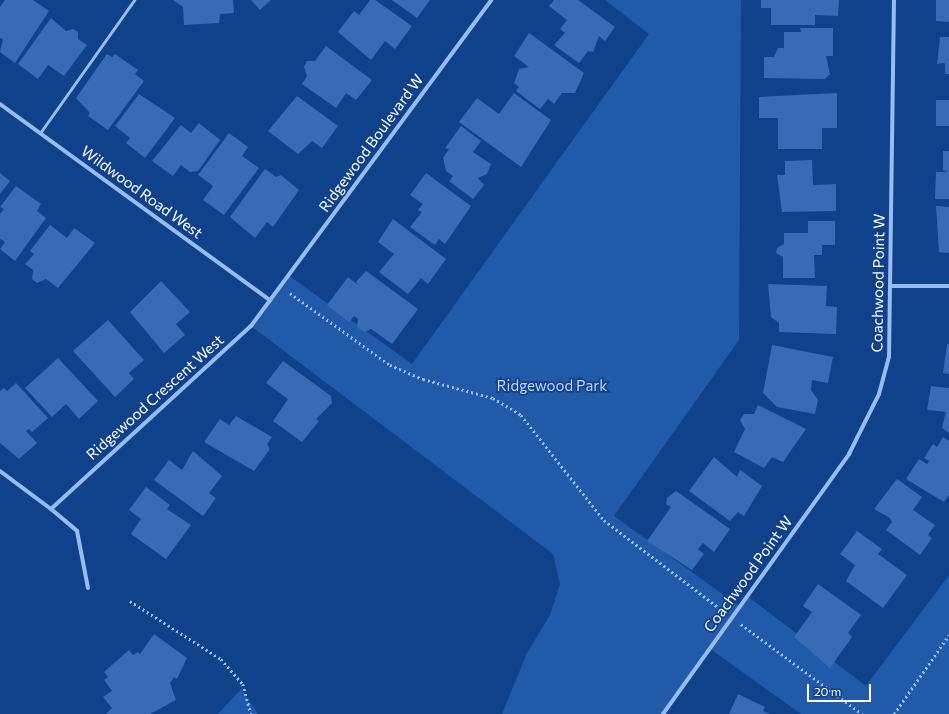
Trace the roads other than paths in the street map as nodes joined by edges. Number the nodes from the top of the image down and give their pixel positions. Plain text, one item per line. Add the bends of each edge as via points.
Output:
1 (134, 0) edge
2 (491, 0) edge
3 (894, 0) edge
4 (0, 104) edge
5 (40, 133) junction
6 (891, 286) junction
7 (949, 286) edge
8 (270, 300) junction
9 (0, 472) edge
10 (51, 509) junction
11 (88, 588) dead end
12 (663, 714) edge

1 - 5 lane
2 - 8 street, Ridgewood Boulevard W
3 - 6 street, Coachwood Point W
4 - 5 street, Wildwood Road West
5 - 8 street, Wildwood Road West
6 - 7 street
6 - 12 street, Coachwood Point W via 889,357 866,425 849,454
8 - 10 street, Ridgewood Crescent West via 251,326
9 - 10 street
10 - 11 street via 76,530

